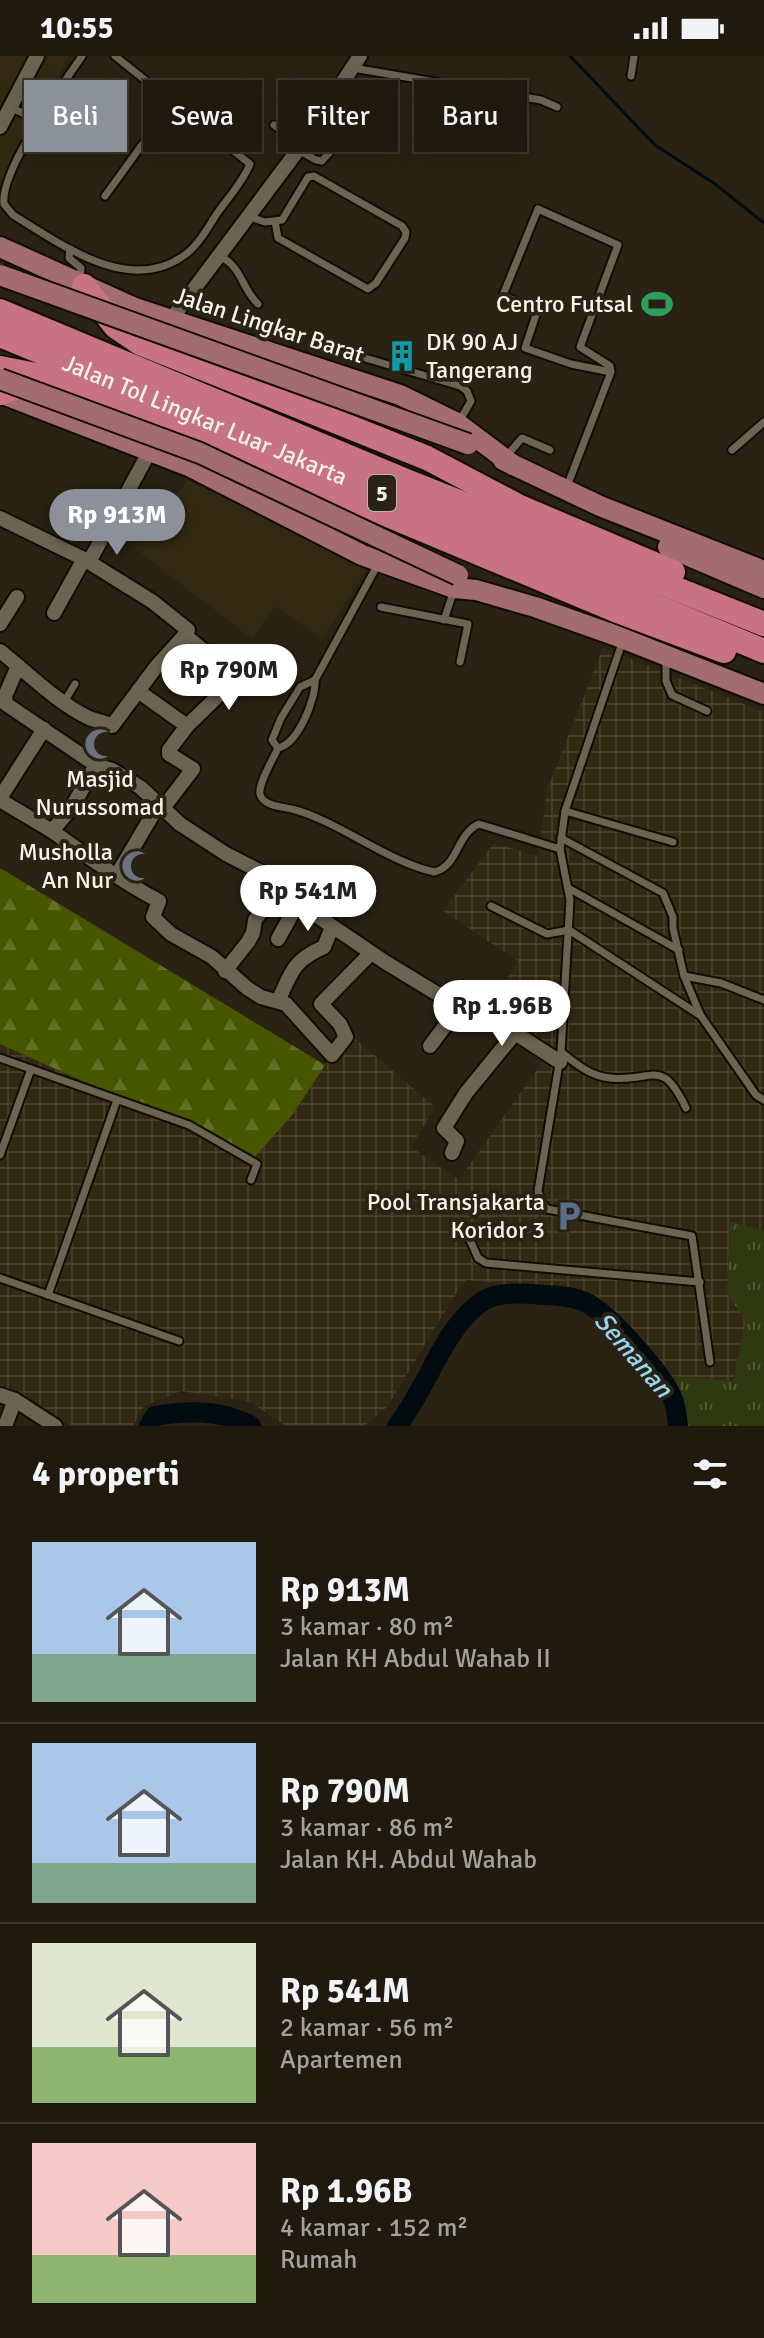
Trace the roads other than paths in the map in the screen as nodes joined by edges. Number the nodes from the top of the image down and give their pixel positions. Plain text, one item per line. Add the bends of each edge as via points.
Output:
1 (37, 56) edge
2 (82, 56) edge
3 (115, 56) edge
4 (634, 56) edge
5 (356, 62) edge
6 (631, 76) dead end
7 (66, 80) edge
8 (145, 80) edge
9 (345, 80) edge
10 (10, 107) junction
11 (557, 107) dead end
12 (24, 114) edge
13 (274, 125) dead end
14 (0, 127) edge
15 (278, 129) edge
16 (143, 143) edge
17 (24, 151) edge
18 (237, 152) edge
19 (297, 152) edge
20 (307, 152) edge
21 (330, 152) edge
22 (105, 196) dead end
23 (250, 217) junction
24 (275, 221) junction
25 (0, 247) edge
26 (70, 249) junction
27 (220, 256) junction
28 (100, 264) junction
29 (0, 275) edge
30 (84, 286) junction
31 (258, 304) dead end
32 (0, 311) edge
33 (170, 321) junction
34 (0, 335) edge
35 (345, 352) dead end
36 (0, 368) edge
37 (611, 372) junction
38 (45, 378) junction
39 (0, 379) edge
40 (0, 393) edge
41 (764, 422) edge
42 (457, 423) junction
43 (151, 449) junction
44 (550, 450) dead end
45 (732, 450) dead end
46 (509, 462) junction
47 (568, 485) junction
48 (601, 510) junction
49 (0, 518) edge
50 (86, 560) junction
51 (379, 562) junction
52 (764, 571) edge
53 (456, 582) junction
54 (764, 588) edge
55 (17, 597) dead end
56 (381, 607) dead end
57 (764, 610) edge
58 (54, 613) dead end
59 (444, 620) junction
60 (0, 624) edge
61 (764, 624) edge
62 (185, 635) junction
63 (620, 638) junction
64 (764, 651) edge
65 (1, 654) edge
66 (666, 655) junction
67 (460, 662) dead end
68 (764, 664) edge
69 (18, 666) junction
70 (315, 680) junction
71 (764, 681) edge
72 (75, 684) dead end
73 (764, 694) edge
74 (134, 696) junction
75 (64, 702) junction
76 (707, 711) dead end
77 (187, 726) junction
78 (44, 729) junction
79 (278, 748) junction
80 (96, 765) junction
81 (0, 799) edge
82 (161, 806) junction
83 (565, 811) junction
84 (52, 831) junction
85 (561, 838) junction
86 (673, 842) dead end
87 (560, 849) junction
88 (118, 873) junction
89 (279, 887) junction
90 (570, 889) junction
91 (298, 903) junction
92 (491, 906) dead end
93 (332, 927) junction
94 (569, 930) junction
95 (278, 939) dead end
96 (679, 950) junction
97 (371, 953) junction
98 (225, 971) junction
99 (684, 976) junction
100 (764, 1000) edge
101 (278, 1001) junction
102 (459, 1007) junction
103 (701, 1016) junction
104 (562, 1023) junction
105 (515, 1033) junction
106 (430, 1046) dead end
107 (561, 1057) junction
108 (0, 1058) edge
109 (31, 1069) junction
110 (117, 1100) junction
111 (764, 1100) edge
112 (686, 1108) dead end
113 (452, 1153) dead end
114 (0, 1155) edge
115 (251, 1180) dead end
116 (470, 1240) dead end
117 (0, 1278) edge
118 (700, 1282) junction
119 (48, 1295) junction
120 (179, 1341) dead end
121 (710, 1362) dead end
122 (0, 1395) edge
123 (15, 1400) junction
124 (5, 1426) edge
125 (55, 1426) edge

1 - 10 street
2 - 7 lane
3 - 8 lane
4 - 6 lane
5 - 9 street
5 - 11 lane
10 - 12 lane
10 - 14 street
13 - 15 lane
16 - 22 lane
17 - 26 lane via 5,189 4,204 13,215
18 - 28 lane via 249,167 187,253 145,270
19 - 23 street
20 - 21 lane via 322,161
23 - 24 lane
23 - 27 street
24 - 24 lane via 278,238 368,289 406,232 314,176 308,177 284,218
25 - 30 main road, Jalan Lingkar Barat
26 - 28 lane
26 - 30 lane via 69,258 80,266
27 - 31 lane via 241,273
27 - 33 street
28 - 30 lane
29 - 46 main road, Jalan Lingkar Barat, bridge
30 - 33 main road, Jalan Lingkar Barat
30 - 57 highway via 115,326 140,343 427,458 520,507
32 - 61 highway, Jalan Tol Lingkar Luar Jakarta / 5
33 - 42 main road, Jalan Lingkar Barat via 400,395
34 - 64 highway, Jalan Tol Lingkar Luar Jakarta / 5
35 - 42 lane via 460,386 471,401
36 - 38 highway
37 - 37 lane via 610,366 580,347 618,245 538,209 503,295 537,312 525,348
37 - 47 lane
38 - 40 highway
38 - 68 highway via 67,381 615,610
39 - 53 main road, bridge via 200,453
40 - 43 main road
41 - 45 lane
42 - 46 main road, Jalan Lingkar Barat
43 - 50 street
43 - 51 main road
44 - 46 lane via 522,438
46 - 47 main road, Jalan Lingkar Barat
47 - 48 main road, Jalan Lingkar Barat
48 - 52 main road, Jalan Lingkar Barat
48 - 54 main road, Jalan Lingkar Barat via 612,523
49 - 50 street
50 - 58 street
50 - 62 street via 153,602 188,630
51 - 53 main road
51 - 70 lane
53 - 59 lane
53 - 63 main road
55 - 60 street
56 - 59 lane
59 - 67 lane via 469,626
62 - 74 street
62 - 77 street via 235,677 229,690
63 - 66 main road
63 - 71 main road via 648,640
63 - 83 lane
65 - 69 street
66 - 73 main road
66 - 76 lane via 672,695
69 - 75 street
69 - 78 street via 4,700
70 - 79 lane via 302,724 287,746
70 - 79 lane via 300,687 281,718 272,740
72 - 75 lane
74 - 75 street via 112,726
74 - 77 street
77 - 82 street via 169,754 193,769
78 - 80 street
78 - 81 street
79 - 87 lane via 261,786 267,803 299,811 425,870 446,867 479,824
80 - 82 street via 140,787
80 - 84 street
81 - 84 street
82 - 88 street
82 - 89 street via 180,824
83 - 85 lane
83 - 86 lane
84 - 88 street
85 - 87 lane
85 - 96 lane via 663,893
87 - 90 lane
88 - 98 street via 159,901 153,917 171,934 212,957
89 - 91 street
89 - 98 street
90 - 94 lane
90 - 96 lane
91 - 93 street
91 - 95 street
92 - 94 lane via 547,934
93 - 97 street
93 - 101 street via 324,947 297,963
94 - 103 lane
94 - 104 lane
96 - 99 lane
97 - 101 street via 321,1005 346,1037 334,1055
97 - 102 street
98 - 101 street via 261,997
99 - 100 lane
99 - 103 lane
102 - 105 street
102 - 106 street
103 - 111 lane
104 - 105 lane via 531,1023
104 - 107 lane
105 - 107 street
105 - 113 street via 444,1128 457,1141
107 - 112 lane via 608,1078 662,1076 673,1083
107 - 118 lane via 538,1191 541,1202 547,1209 692,1236
108 - 109 lane
109 - 110 lane
109 - 114 lane
110 - 115 lane via 189,1125 257,1164
110 - 119 lane
116 - 118 lane via 486,1263
117 - 119 lane
118 - 121 lane
119 - 120 lane
122 - 123 street
123 - 124 street
123 - 125 street

